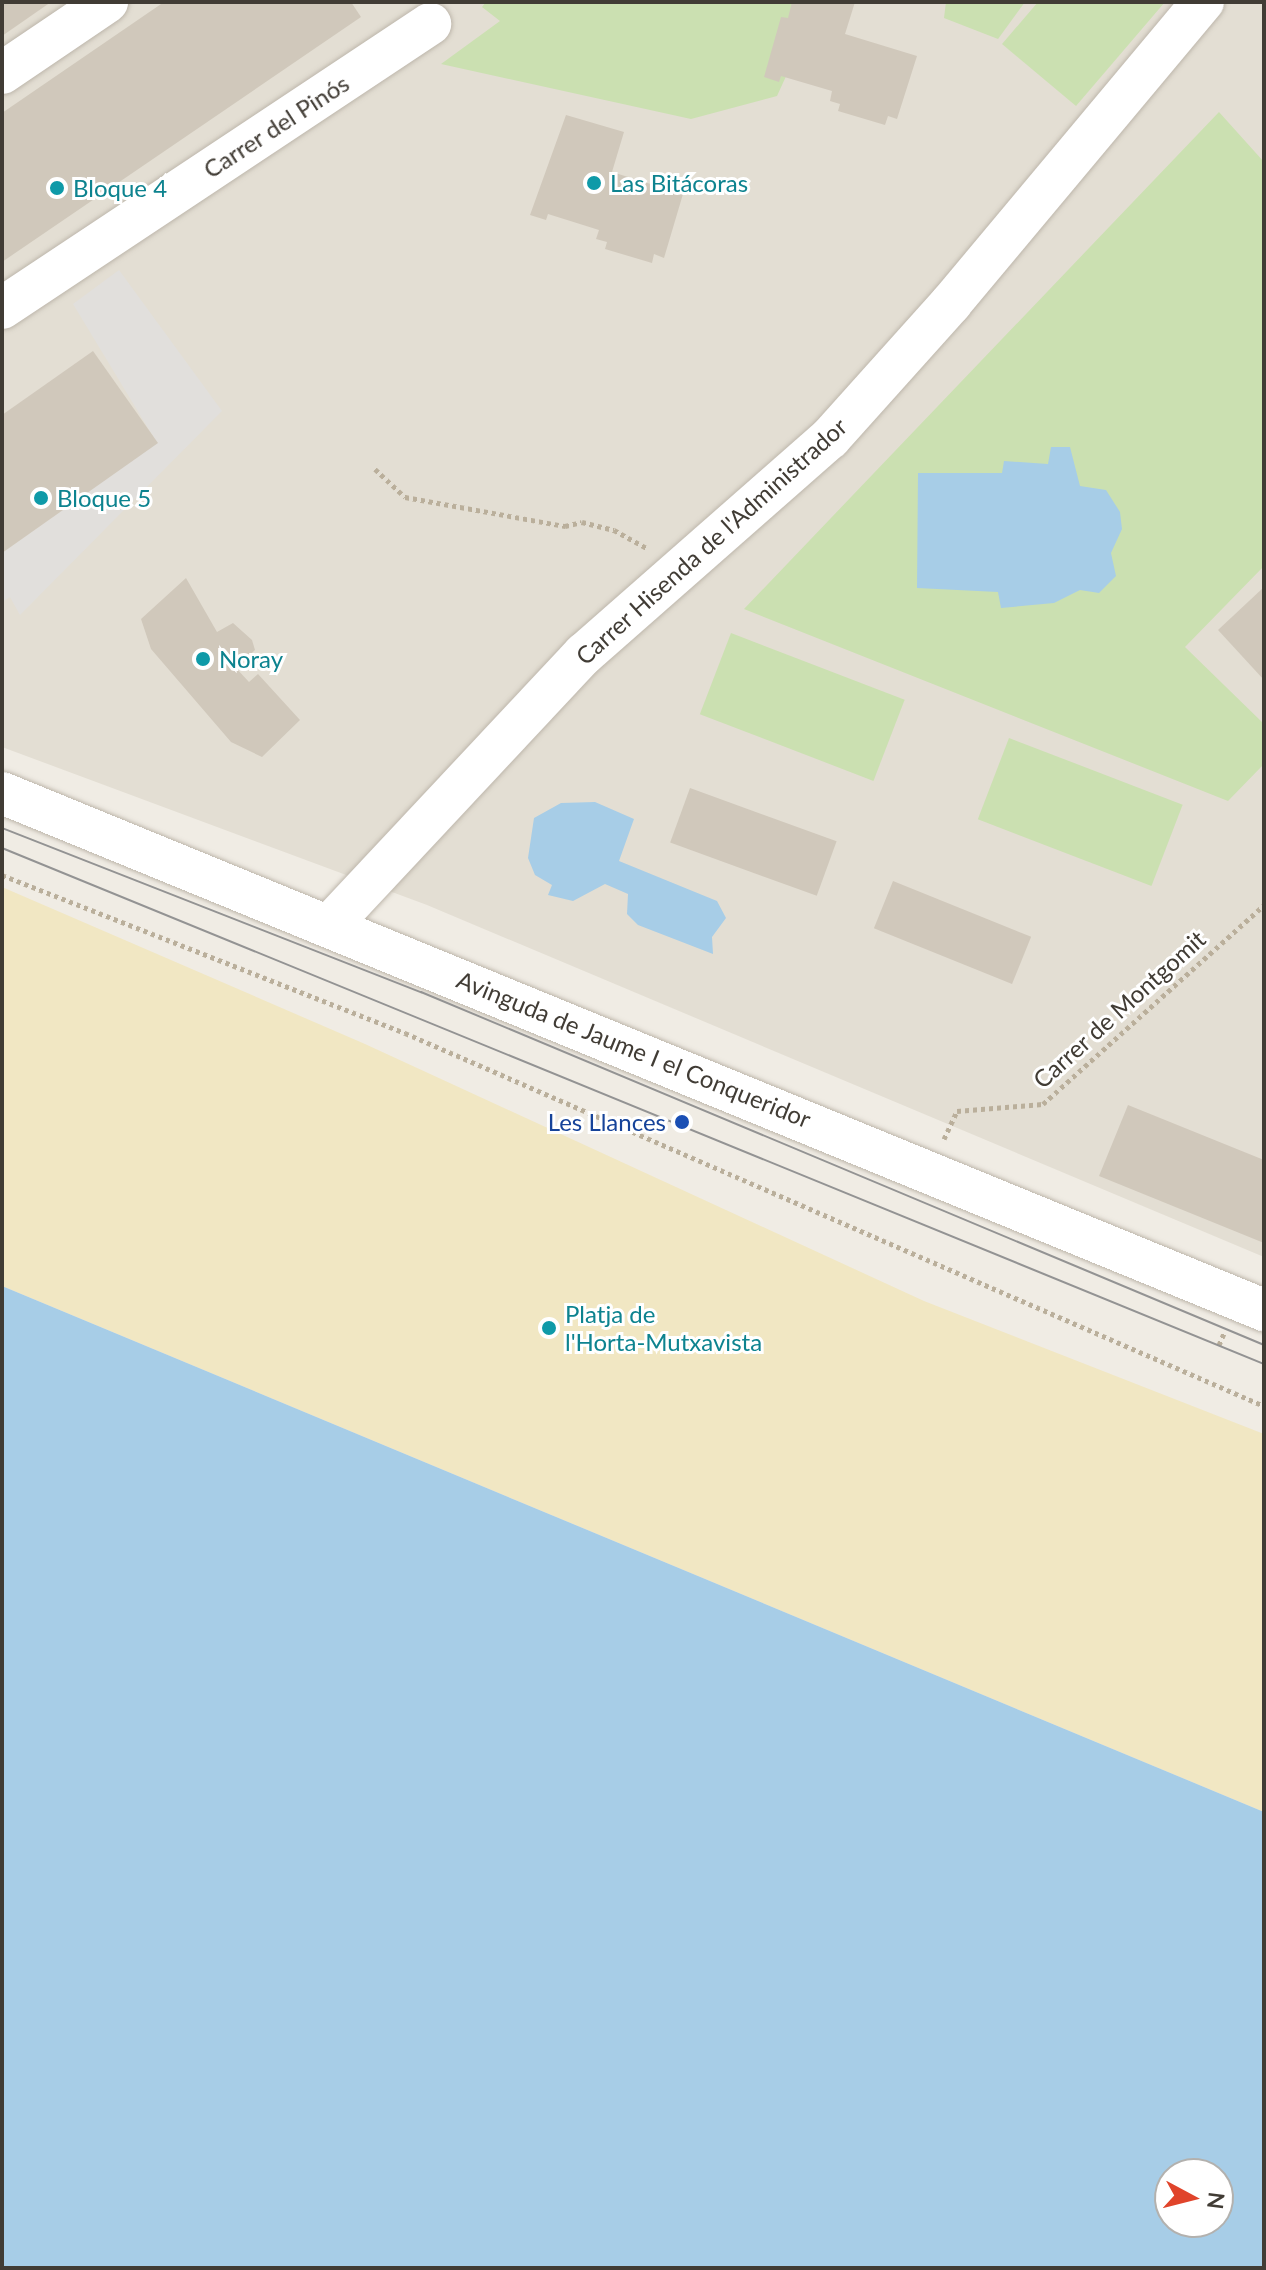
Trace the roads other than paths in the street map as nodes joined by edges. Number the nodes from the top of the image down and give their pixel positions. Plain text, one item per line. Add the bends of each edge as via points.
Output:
1 (107, 2) edge
2 (1203, 2) edge
3 (430, 24) dead end
4 (2, 73) edge
5 (2, 308) edge
6 (2, 793) edge
7 (331, 924) junction
8 (1264, 1310) edge

1 - 4 street
2 - 7 street, Carrer Hisenda de l'Administrador via 951,303 830,438 584,654
3 - 5 street, Carrer del Pinós
6 - 7 street, Avinguda de Jaume I el Conqueridor
7 - 8 street, Avinguda de Jaume I el Conqueridor

